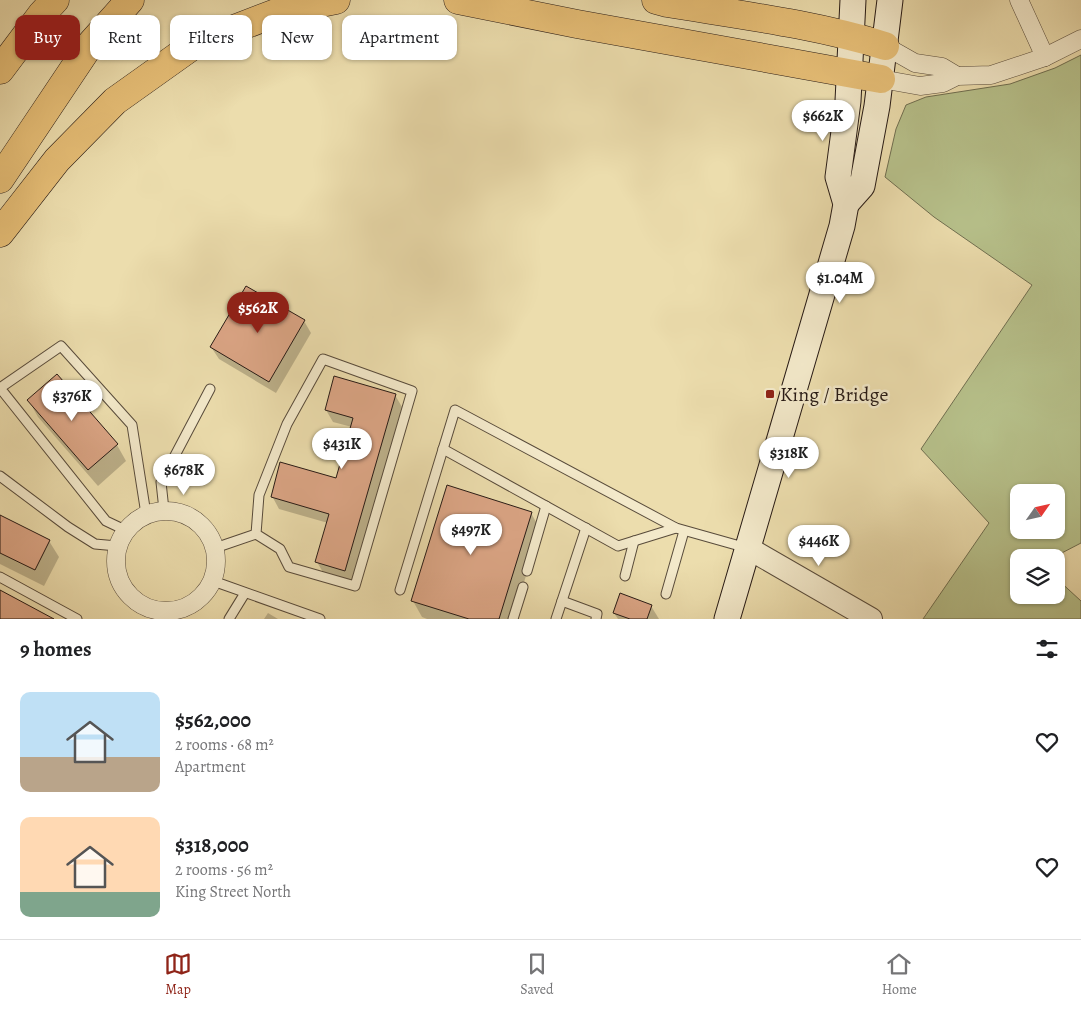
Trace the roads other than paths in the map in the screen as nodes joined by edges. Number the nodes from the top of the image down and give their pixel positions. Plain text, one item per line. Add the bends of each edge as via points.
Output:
1 (55, 0) edge
2 (130, 0) edge
3 (336, 0) edge
4 (458, 0) edge
5 (656, 0) edge
6 (853, 0) edge
7 (890, 0) edge
8 (1019, 0) edge
9 (852, 36) junction
10 (1081, 39) edge
11 (885, 46) junction
12 (1045, 57) junction
13 (0, 70) edge
14 (850, 74) junction
15 (957, 76) junction
16 (881, 79) junction
17 (0, 180) edge
18 (846, 204) junction
19 (0, 233) edge
20 (210, 389) dead end
21 (444, 449) junction
22 (0, 476) edge
23 (546, 506) junction
24 (164, 510) junction
25 (146, 514) junction
26 (586, 528) junction
27 (680, 530) junction
28 (256, 534) junction
29 (121, 538) junction
30 (634, 541) junction
31 (215, 548) junction
32 (748, 548) junction
33 (527, 571) dead end
34 (625, 576) dead end
35 (0, 577) edge
36 (213, 581) junction
37 (523, 587) dead end
38 (400, 590) dead end
39 (245, 593) junction
40 (666, 594) dead end
41 (562, 601) junction
42 (150, 614) edge
43 (77, 619) edge
44 (229, 619) edge
45 (320, 619) edge
46 (514, 619) edge
47 (556, 619) edge
48 (596, 619) edge
49 (727, 619) edge
50 (871, 619) edge

1 - 13 highway
2 - 17 highway via 89,46
3 - 19 highway via 281,12 195,44 115,101 57,160
4 - 14 highway
5 - 9 highway
6 - 9 main road
7 - 11 main road
8 - 12 street
9 - 11 highway
9 - 14 main road
10 - 12 street
11 - 15 street via 915,63 942,67
11 - 16 main road
12 - 15 street via 991,75
14 - 16 highway
14 - 18 main road via 838,177
15 - 16 street via 943,83 920,86
16 - 18 main road via 862,186
18 - 32 main road
20 - 24 lane via 161,482
21 - 23 lane
21 - 27 lane via 456,410
21 - 38 lane
22 - 29 lane via 95,544
23 - 26 lane
23 - 33 lane
24 - 25 street
24 - 31 street via 182,512 202,525
25 - 29 street via 137,519
25 - 29 lane via 132,425 62,346 0,388
26 - 30 lane via 618,546
26 - 41 lane
27 - 30 lane
27 - 32 lane
27 - 40 lane
28 - 28 lane via 259,494 287,424 323,359 412,391 355,586 289,567 280,549
28 - 31 lane
29 - 42 street via 115,565 120,583 128,596
30 - 34 lane
31 - 36 street
32 - 49 main road
32 - 50 street
35 - 43 lane
36 - 39 lane
36 - 42 street via 203,596 189,606
37 - 46 lane
39 - 44 lane
39 - 45 lane
41 - 47 lane
41 - 48 lane via 597,614

